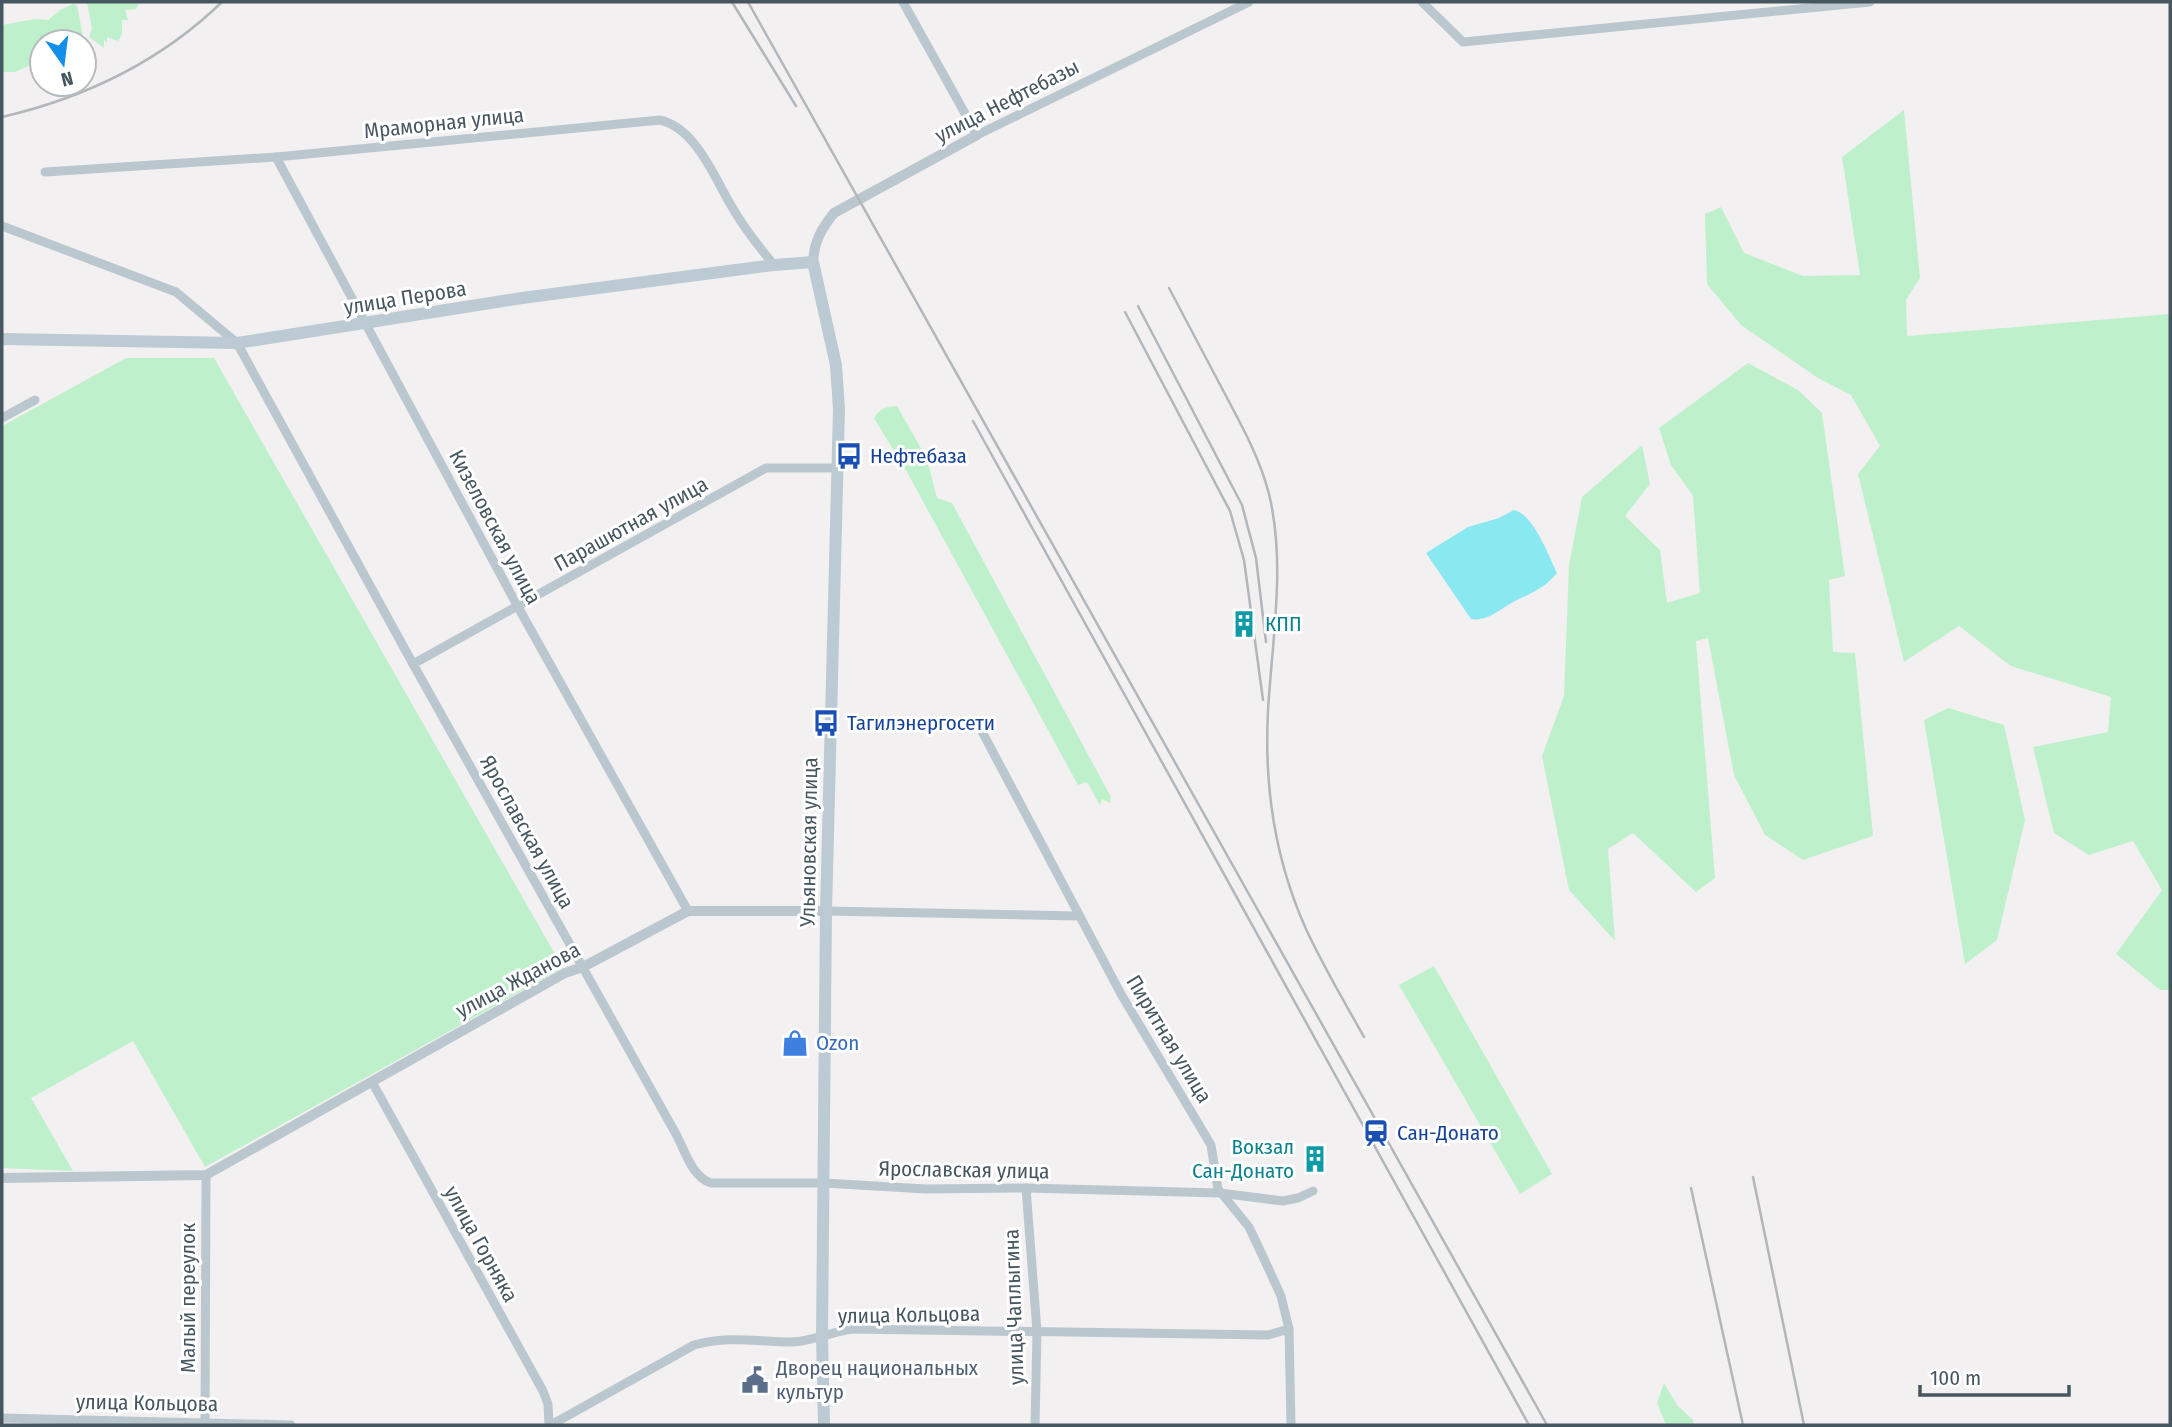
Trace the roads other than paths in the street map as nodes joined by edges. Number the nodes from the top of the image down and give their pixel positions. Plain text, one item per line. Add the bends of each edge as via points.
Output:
1 (903, 2) edge
2 (1249, 2) edge
3 (1422, 2) edge
4 (1870, 2) edge
5 (978, 135) junction
6 (276, 157) junction
7 (45, 172) dead end
8 (2, 226) edge
9 (813, 262) junction
10 (774, 265) junction
11 (366, 324) junction
12 (2, 340) edge
13 (237, 342) junction
14 (35, 400) dead end
15 (2, 418) edge
16 (837, 468) junction
17 (518, 607) junction
18 (413, 664) junction
19 (977, 722) dead end
20 (688, 911) junction
21 (826, 911) junction
22 (1078, 916) junction
23 (583, 967) junction
24 (372, 1082) junction
25 (206, 1175) junction
26 (2, 1178) edge
27 (824, 1183) junction
28 (1026, 1188) junction
29 (1313, 1191) dead end
30 (1220, 1193) junction
31 (1289, 1329) junction
32 (1037, 1331) junction
33 (822, 1335) junction
34 (2, 1418) edge
35 (205, 1422) junction
36 (291, 1425) edge
37 (550, 1425) edge
38 (824, 1425) edge
39 (1035, 1425) edge
40 (1291, 1425) edge

1 - 5 street
2 - 5 street, улица Нефтебазы
3 - 4 street via 1463,42
5 - 9 street, улица Нефтебазы via 834,214 819,234
6 - 7 street, Мраморная улица
6 - 10 street, Мраморная улица via 660,120 677,128 702,154 744,226
6 - 11 street, Кизеловская улица
8 - 13 street, Ярославская улица via 176,292
9 - 10 main road, улица Перова
9 - 16 main road, Ульяновская улица via 836,365
10 - 11 main road, улица Перова
11 - 13 main road, улица Перова
11 - 17 street, Кизеловская улица
12 - 13 main road, улица Перова
13 - 18 street, Ярославская улица
14 - 15 street
16 - 17 street, Парашютная улица via 766,468
16 - 21 main road, Ульяновская улица
17 - 18 street, Парашютная улица
17 - 20 street, Кизеловская улица
18 - 23 street, Ярославская улица
19 - 22 street, Пиритная улица
20 - 21 street, улица Жданова
20 - 23 street, улица Жданова
21 - 22 street, улица Жданова
21 - 27 main road, Ульяновская улица
22 - 30 street, Пиритная улица via 1211,1145
23 - 24 street, улица Жданова
23 - 27 street, Ярославская улица via 703,1180
24 - 25 street, улица Жданова
24 - 37 street, улица Горняка via 543,1391
25 - 26 street, улица Жданова
25 - 35 street, Малый переулок
27 - 28 street, Ярославская улица
27 - 33 main road, Ульяновская улица
28 - 30 street, Ярославская улица
28 - 32 street, улица Чаплыгина
29 - 30 street, Ярославская улица via 1283,1200
30 - 31 street, Пиритная улица via 1249,1227 1281,1296
31 - 32 street, улица Кольцова via 1268,1335
31 - 40 street, Пиритная улица
32 - 33 street, улица Кольцова via 852,1329
32 - 39 street, улица Чаплыгина
33 - 37 street, улица Кольцова via 793,1342 737,1338 694,1345
33 - 38 main road, Ульяновская улица
34 - 35 street, улица Кольцова
35 - 36 street, улица Кольцова

